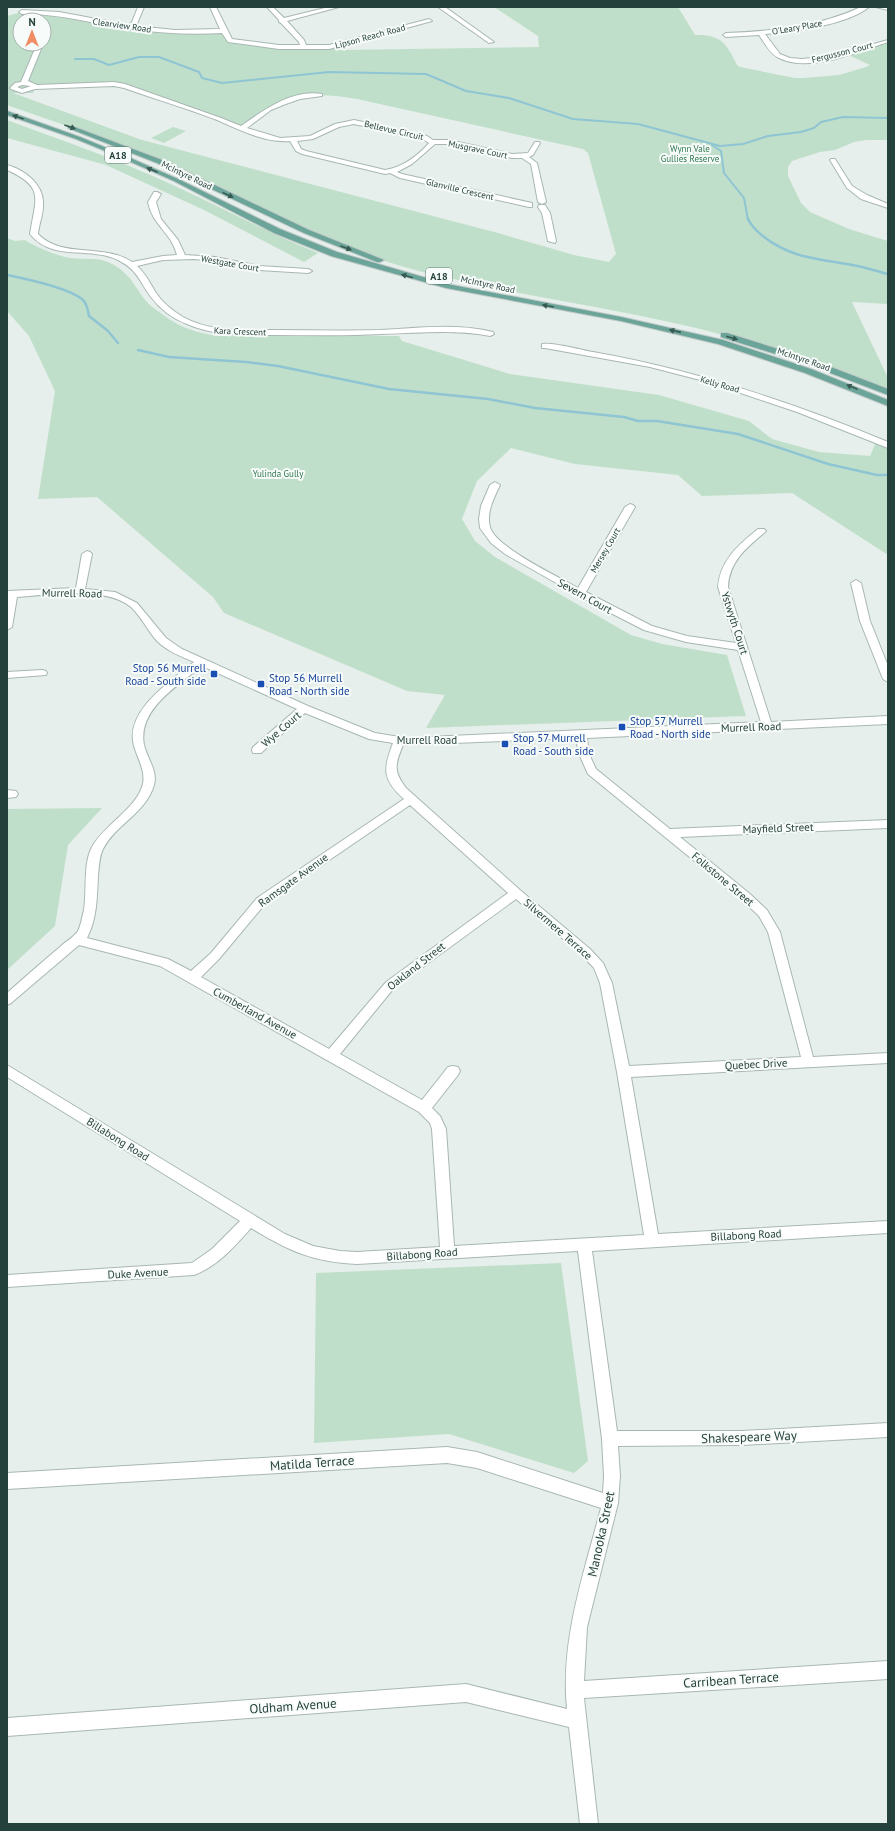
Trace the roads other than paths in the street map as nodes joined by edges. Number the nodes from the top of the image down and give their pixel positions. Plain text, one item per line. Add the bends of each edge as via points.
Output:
1 (141, 7) edge
2 (212, 7) edge
3 (270, 7) edge
4 (336, 7) edge
5 (441, 7) edge
6 (866, 7) edge
7 (879, 7) edge
8 (888, 8) edge
9 (23, 9) edge
10 (281, 20) junction
11 (429, 21) dead end
12 (130, 27) junction
13 (223, 31) junction
14 (761, 33) junction
15 (726, 35) dead end
16 (886, 41) dead end
17 (490, 42) dead end
18 (304, 48) junction
19 (37, 52) edge
20 (24, 83) junction
21 (34, 87) junction
22 (17, 90) junction
23 (7, 94) edge
24 (320, 94) dead end
25 (7, 105) edge
26 (7, 113) edge
27 (242, 129) junction
28 (294, 140) junction
29 (432, 142) junction
30 (536, 143) dead end
31 (524, 156) junction
32 (833, 160) dead end
33 (7, 167) edge
34 (392, 172) junction
35 (157, 194) dead end
36 (542, 205) junction
37 (888, 206) edge
38 (552, 242) dead end
39 (182, 257) junction
40 (130, 265) junction
41 (308, 271) dead end
42 (490, 334) dead end
43 (545, 346) dead end
44 (888, 392) edge
45 (888, 403) edge
46 (888, 445) edge
47 (495, 486) dead end
48 (630, 507) dead end
49 (761, 532) dead end
50 (87, 554) dead end
51 (856, 583) dead end
52 (80, 591) junction
53 (580, 593) junction
54 (10, 594) edge
55 (7, 627) edge
56 (742, 646) junction
57 (201, 662) junction
58 (42, 673) dead end
59 (7, 675) edge
60 (888, 679) edge
61 (304, 708) junction
62 (888, 720) edge
63 (767, 726) junction
64 (580, 734) junction
65 (399, 742) junction
66 (257, 750) dead end
67 (411, 799) junction
68 (888, 824) edge
69 (668, 833) junction
70 (516, 893) junction
71 (78, 940) junction
72 (191, 978) junction
73 (7, 1000) edge
74 (331, 1056) junction
75 (888, 1058) edge
76 (808, 1061) junction
77 (7, 1070) edge
78 (453, 1071) dead end
79 (624, 1072) junction
80 (424, 1108) junction
81 (249, 1220) junction
82 (888, 1227) edge
83 (652, 1240) junction
84 (584, 1244) junction
85 (447, 1252) junction
86 (7, 1281) edge
87 (888, 1430) edge
88 (610, 1439) junction
89 (7, 1481) edge
90 (610, 1503) junction
91 (888, 1670) edge
92 (574, 1690) junction
93 (577, 1720) junction
94 (7, 1727) edge
95 (589, 1824) edge

1 - 12 street via 135,23
2 - 13 street, Lipson Reach Road
3 - 10 street
4 - 10 street
5 - 17 street
6 - 14 street, O'Leary Place via 817,24
7 - 8 street
9 - 12 street, Clearview Road
10 - 18 street via 302,42
11 - 18 street, Lipson Reach Road via 334,46
12 - 13 street, Clearview Road via 196,32
13 - 18 street, Lipson Reach Road via 228,40 236,43
14 - 15 street, O'Leary Place
14 - 16 street, Fergusson Court via 778,55 798,60 816,60
19 - 20 street
20 - 21 street via 31,83
20 - 22 street via 14,86
21 - 22 street, Bellevue Circuit via 25,91
21 - 27 street, Bellevue Circuit via 95,85 133,89
22 - 23 street
24 - 27 street via 280,104
25 -> 44 main road, McIntyre Road / A18 via 149,158 189,175 290,226 368,256 447,278 623,312 714,333 808,361
45 -> 26 main road, McIntyre Road / A18 via 808,371 720,342 621,319 446,286 334,254 277,231 176,180 117,154
27 - 28 street, Bellevue Circuit via 280,140
28 - 29 street, Bellevue Circuit via 311,138 337,125 354,122 425,137
28 - 34 street via 298,150 304,153 380,172
29 - 31 street, Musgrave Court via 449,142 512,156
29 - 34 street, Bellevue Circuit via 401,168
30 - 31 street via 531,154
31 - 36 street via 534,163
32 - 37 street via 849,187 864,197
33 - 40 street, Kara Crescent via 26,177 38,192 40,202 34,234 37,238 69,251 112,255
34 - 36 street, Glanville Crescent via 400,176 529,204 536,208
35 - 39 street via 152,202 154,211 162,226 175,241
36 - 38 street
39 - 40 street, Westgate Court
39 - 41 street, Westgate Court via 209,258 275,270
40 - 42 street, Kara Crescent via 143,277 156,298 179,318 207,329 247,332 380,332 450,328
43 - 46 street, Kelly Road via 651,365 742,390
47 - 53 street, Severn Court via 486,506 484,519 485,528 491,538 508,552
48 - 53 street, Mersey Court
49 - 56 street, Ystwyth Court via 734,556 723,579 724,592
50 - 52 street
51 - 60 street via 865,621
52 - 54 street, Murrell Road
52 - 57 street, Murrell Road via 112,594 128,601 139,610 162,640
53 - 56 street, Severn Court via 656,631 686,639
54 - 55 street
56 - 63 street, Ystwyth Court
57 - 61 street, Murrell Road
57 - 71 street via 159,697 142,716 137,734 148,772 148,788 98,847 94,858 88,921
58 - 59 street
61 - 65 street, Murrell Road via 362,733
61 - 66 street, Wye Court
62 - 63 street, Murrell Road
63 - 64 street, Murrell Road
64 - 65 street, Murrell Road
64 - 69 street, Folkstone Street via 584,754 592,771
65 - 67 street, Silvermere Terrace via 390,773 396,784
67 - 70 street, Silvermere Terrace
67 - 72 street, Ramsgate Avenue via 261,901 215,956
68 - 69 street, Mayfield Street
69 - 76 street, Folkstone Street via 746,897 768,920 774,932
70 - 74 street, Oakland Street via 390,985
70 - 79 street, Silvermere Terrace via 586,952 602,970
71 - 72 street, Cumberland Avenue via 164,962
71 - 73 street
72 - 74 street, Cumberland Avenue
74 - 80 street, Cumberland Avenue
75 - 76 street, Quebec Drive
76 - 79 street, Quebec Drive
77 - 81 street, Billabong Road
78 - 80 street
79 - 83 street, Silvermere Terrace
80 - 85 street, Cumberland Avenue via 435,1120 439,1130
81 - 85 street, Billabong Road via 297,1246 324,1255 357,1258
81 - 86 street, Duke Avenue via 220,1253 194,1269
82 - 83 street, Billabong Road
83 - 84 street, Billabong Road
84 - 85 street, Billabong Road
84 - 88 street, Manooka Street
87 - 88 street, Shakespeare Way via 742,1438
88 - 90 street, Manooka Street
89 - 90 street, Matilda Terrace via 440,1454 476,1460
90 - 92 street, Manooka Street via 580,1627 574,1667
91 - 92 street, Carribean Terrace
92 - 93 street, Manooka Street
93 - 94 street, Oldham Avenue via 466,1693
93 - 95 street, Manooka Street

